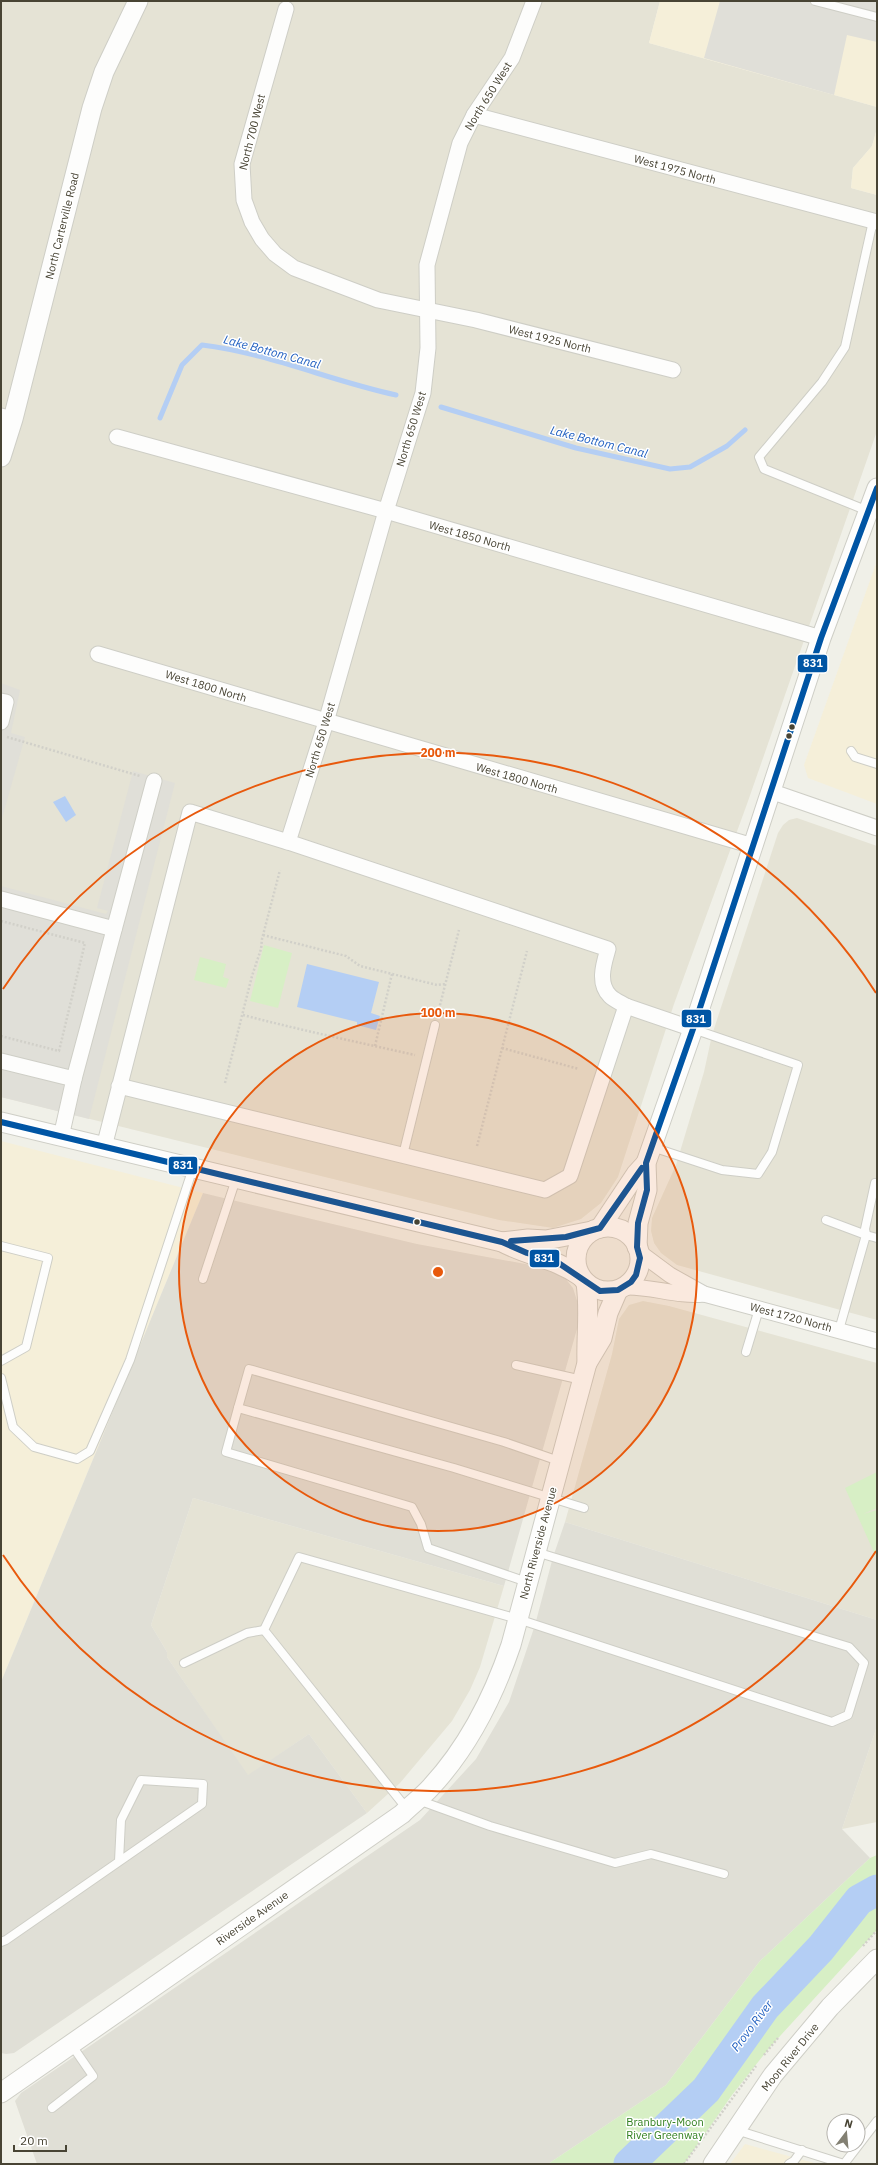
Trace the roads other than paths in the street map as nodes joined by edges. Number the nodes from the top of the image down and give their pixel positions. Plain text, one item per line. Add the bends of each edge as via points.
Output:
1 (138, 1) edge
2 (534, 1) edge
3 (820, 2) edge
4 (286, 9) dead end
5 (877, 17) edge
6 (474, 115) junction
7 (875, 221) edge
8 (427, 311) junction
9 (673, 370) dead end
10 (7, 418) edge
11 (117, 437) dead end
12 (1, 457) edge
13 (873, 502) edge
14 (386, 511) junction
15 (821, 638) junction
16 (98, 654) dead end
17 (1, 701) edge
18 (1, 722) edge
19 (326, 722) junction
20 (852, 751) dead end
21 (877, 764) edge
22 (154, 781) road end
23 (770, 791) junction
24 (877, 828) edge
25 (288, 842) junction
26 (753, 846) junction
27 (1, 898) edge
28 (114, 929) junction
29 (626, 1006) junction
30 (435, 1025) road end
31 (693, 1028) junction
32 (1, 1061) edge
33 (74, 1079) junction
34 (120, 1086) junction
35 (1, 1122) edge
36 (61, 1137) junction
37 (104, 1147) junction
38 (649, 1155) junction
39 (403, 1156) junction
40 (193, 1168) junction
41 (236, 1179) junction
42 (875, 1183) dead end
43 (826, 1220) dead end
44 (596, 1230) junction
45 (866, 1235) junction
46 (877, 1238) edge
47 (502, 1242) junction
48 (1, 1246) edge
49 (638, 1250) junction
50 (203, 1279) dead end
51 (583, 1280) junction
52 (622, 1288) junction
53 (704, 1294) junction
54 (759, 1308) junction
55 (839, 1330) junction
56 (877, 1341) edge
57 (746, 1352) dead end
58 (1, 1361) edge
59 (516, 1365) dead end
60 (584, 1371) junction
61 (1, 1378) edge
62 (238, 1408) junction
63 (559, 1461) junction
64 (550, 1498) junction
65 (584, 1508) dead end
66 (535, 1552) junction
67 (527, 1582) junction
68 (518, 1619) junction
69 (264, 1630) junction
70 (184, 1663) dead end
71 (480, 1719) joint
72 (412, 1804) junction
73 (120, 1861) junction
74 (724, 1874) dead end
75 (1, 1942) edge
76 (877, 1959) edge
77 (71, 2044) junction
78 (1, 2093) edge
79 (52, 2108) dead end
80 (877, 2121) edge
81 (736, 2130) junction
82 (802, 2150) junction
83 (713, 2164) edge
84 (789, 2164) edge

1 - 10 street, North Carterville Road via 104,72 92,108
2 - 6 street, North 650 West via 512,58
3 - 5 lane
4 - 8 street, North 700 West via 242,164 244,200 252,222 275,254 294,268 378,300
6 - 7 street, West 1975 North
6 - 8 street, North 650 West via 460,143 427,266
7 - 13 lane via 845,347 822,382 759,457 764,469
8 - 9 street, West 1925 North via 476,320
8 - 14 street, North 650 West via 428,348 423,393
10 - 12 street, North Carterville Road
11 - 14 street, West 1850 North
13 - 15 street
14 - 15 street, West 1850 North
14 - 19 street, North 650 West
15 - 23 street
16 - 19 street, West 1800 North
17 - 18 street via 6,702
19 - 25 street, North 650 West
19 - 26 street, West 1800 North
20 - 21 lane via 855,757
22 - 28 street
23 - 24 street
23 - 26 street
25 - 29 street via 608,949 602,972 604,984 609,996
25 - 34 street via 190,812
26 - 31 street
27 - 28 street
28 - 33 street
29 - 31 street
29 - 39 street via 570,1176 546,1190
30 - 39 lane
31 - 38 street
31 - 38 lane via 798,1065 772,1152 758,1174 722,1170
32 - 33 street
33 - 36 street
34 - 37 street
34 - 39 street
35 - 36 street
36 - 37 street
37 - 40 street
38 - 44 street
38 - 49 street via 647,1190 638,1223
40 - 41 street
40 - 61 lane via 130,1360 90,1451 77,1459 34,1447 13,1427
41 - 47 street
41 - 50 lane
42 - 45 lane via 865,1229
43 - 45 lane
44 - 47 street via 546,1240
44 - 49 street via 621,1230 631,1237
44 - 51 street via 580,1243 576,1252 577,1268
45 - 46 lane
45 - 55 lane
47 - 51 street via 557,1262
48 - 58 lane via 48,1258 26,1347
49 - 52 street via 639,1266 636,1275
49 - 53 street, West 1720 North via 670,1275
51 - 52 street via 600,1291
51 - 60 street, North Riverside Avenue via 589,1320
52 - 53 street, West 1720 North via 652,1288 684,1295
52 - 60 street, North Riverside Avenue via 608,1313 602,1338
53 - 54 street, West 1720 North
54 - 55 street, West 1720 North
54 - 57 lane
55 - 56 street, West 1720 North
59 - 60 lane
60 - 63 street, North Riverside Avenue
62 - 63 lane via 249,1369 504,1442
62 - 64 lane via 454,1468
62 - 67 lane via 226,1452 412,1507 421,1524 428,1548
63 - 64 street, North Riverside Avenue
64 - 65 lane
64 - 66 street, North Riverside Avenue
66 - 67 street, North Riverside Avenue
66 - 68 lane via 849,1647 864,1663 848,1715 832,1722
67 - 68 street, North Riverside Avenue
68 - 69 lane via 299,1557
68 - 71 street, North Riverside Avenue via 498,1681
69 - 70 lane via 247,1633
69 - 72 lane
71 - 72 street, Riverside Avenue via 456,1757 430,1788
72 - 74 lane via 615,1863 651,1854
72 - 77 street, Riverside Avenue
73 - 73 lane via 202,1804 203,1784 141,1780 121,1820
73 - 75 lane
76 - 81 street, Moon River Drive via 830,2007 773,2075
77 - 78 street, Riverside Avenue
77 - 79 lane via 93,2076
80 - 82 lane via 844,2164
81 - 82 lane
81 - 83 street, Moon River Drive
82 - 84 lane

